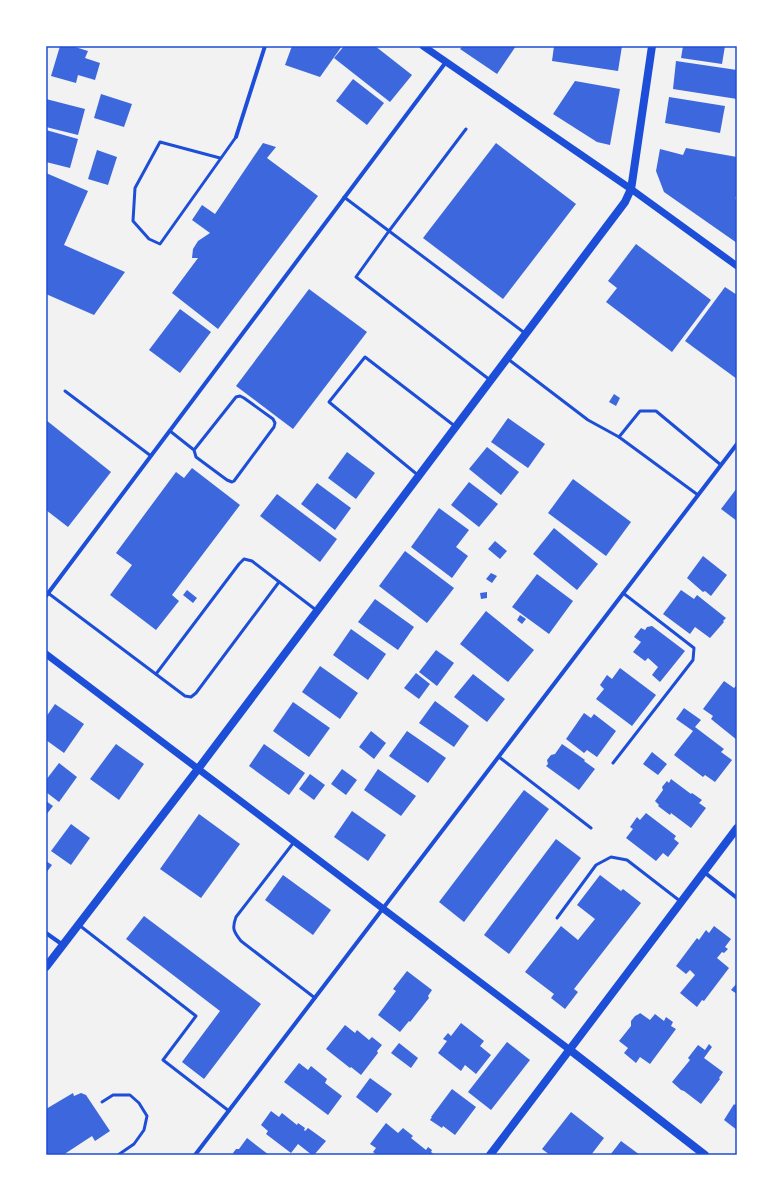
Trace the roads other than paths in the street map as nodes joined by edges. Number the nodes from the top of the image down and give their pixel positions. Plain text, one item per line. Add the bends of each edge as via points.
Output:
1 (265, 46) edge
2 (422, 46) edge
3 (652, 46) edge
4 (446, 62) junction
5 (466, 129) dead end
6 (236, 137) joint
7 (220, 158) junction
8 (630, 189) junction
9 (344, 197) junction
10 (389, 231) junction
11 (737, 266) edge
12 (526, 334) junction
13 (507, 358) junction
14 (490, 381) junction
15 (65, 391) dead end
16 (456, 427) junction
17 (170, 431) junction
18 (619, 437) junction
19 (737, 444) edge
20 (194, 450) junction
21 (151, 456) junction
22 (721, 465) junction
23 (419, 476) junction
24 (698, 495) junction
25 (279, 582) junction
26 (623, 593) junction
27 (47, 595) edge
28 (317, 611) junction
29 (46, 654) edge
30 (156, 674) junction
31 (499, 756) junction
32 (613, 764) dead end
33 (198, 769) junction
34 (591, 828) dead end
35 (737, 828) edge
36 (294, 842) junction
37 (704, 872) junction
38 (737, 898) edge
39 (681, 902) junction
40 (383, 908) junction
41 (557, 918) dead end
42 (78, 925) junction
43 (46, 933) edge
44 (63, 945) junction
45 (46, 967) edge
46 (315, 998) junction
47 (570, 1050) junction
48 (102, 1102) dead end
49 (229, 1111) junction
50 (118, 1155) edge
51 (195, 1155) edge
52 (490, 1155) edge
53 (705, 1155) edge

1 - 6 street
2 - 4 street
3 - 8 main road
4 - 8 street
4 - 9 street
5 - 10 lane
6 - 7 lane
7 - 7 lane via 160,142 135,188 133,221 148,239 160,244
8 - 11 street
8 - 12 main road via 621,207
9 - 10 lane
9 - 17 street
10 - 12 lane
10 - 14 lane via 356,277
12 - 13 main road
13 - 14 main road
13 - 18 lane via 588,420
14 - 16 main road
15 - 21 lane
16 - 23 main road
16 - 23 lane via 365,357 329,402
17 - 20 lane
17 - 21 street
18 - 22 lane via 640,412 656,412
18 - 24 lane
19 - 22 street
20 - 20 lane via 196,457 232,482 275,423 244,398 236,397
21 - 27 street
22 - 24 street
23 - 28 main road
24 - 26 street
25 - 28 lane
25 - 30 lane via 252,561 244,560
25 - 30 lane via 191,697 185,696
26 - 31 street
26 - 32 lane via 694,648 693,660
27 - 30 lane
28 - 33 main road
29 - 33 street
31 - 34 lane
31 - 40 street
33 - 36 street
33 - 42 main road
35 - 37 main road
36 - 40 street
36 - 46 lane via 236,916 233,925 235,934 241,941
37 - 38 street
37 - 39 main road
39 - 41 lane via 627,860 612,857 596,865
39 - 47 main road
40 - 46 street
40 - 47 street
42 - 44 main road
42 - 49 lane via 196,1016 163,1060
43 - 44 street
44 - 45 main road
46 - 49 street
47 - 52 main road
47 - 53 main road
48 - 50 lane via 113,1095 130,1095 147,1116 144,1130 134,1144
49 - 51 street

